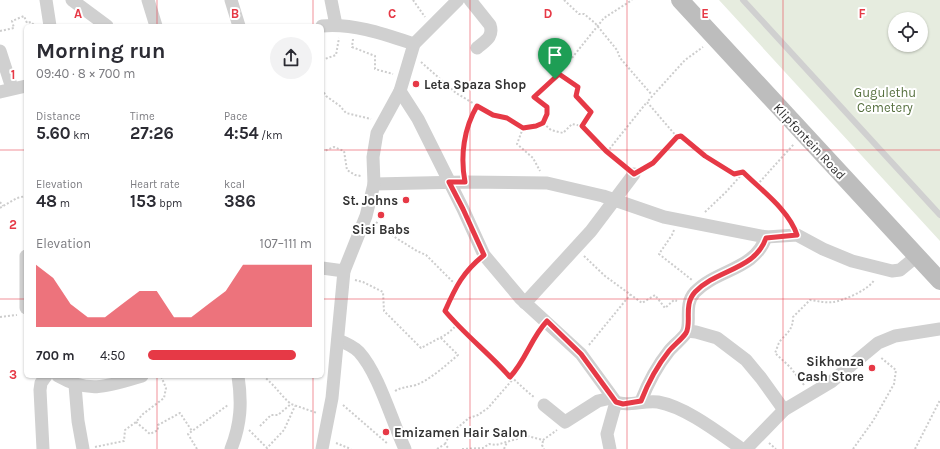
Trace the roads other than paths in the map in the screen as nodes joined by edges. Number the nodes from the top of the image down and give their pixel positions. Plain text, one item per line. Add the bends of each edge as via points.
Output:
1 (46, 0) edge
2 (72, 0) edge
3 (148, 0) edge
4 (231, 0) edge
5 (331, 0) edge
6 (458, 0) edge
7 (470, 0) edge
8 (680, 0) edge
9 (743, 0) edge
10 (50, 24) edge
11 (104, 24) edge
12 (155, 24) edge
13 (238, 24) edge
14 (338, 25) junction
15 (324, 26) edge
16 (477, 48) dead end
17 (412, 49) junction
18 (0, 51) edge
19 (24, 86) edge
20 (6, 90) edge
21 (400, 91) junction
22 (634, 174) road end
23 (374, 180) junction
24 (449, 182) junction
25 (615, 199) junction
26 (940, 215) edge
27 (766, 238) junction
28 (917, 256) junction
29 (324, 269) edge
30 (344, 275) junction
31 (940, 281) edge
32 (525, 303) junction
33 (940, 329) edge
34 (687, 331) junction
35 (338, 340) junction
36 (45, 378) edge
37 (62, 378) edge
38 (135, 378) edge
39 (238, 378) edge
40 (75, 385) junction
41 (613, 400) junction
42 (641, 401) junction
43 (544, 405) road end
44 (784, 410) junction
45 (323, 444) edge
46 (86, 448) edge
47 (43, 449) edge
48 (231, 449) edge
49 (405, 449) edge
50 (610, 449) edge
51 (742, 449) edge
52 (746, 449) edge

1 - 10 street
2 - 11 street
3 - 12 street
4 - 13 street
5 - 14 street
6 - 17 street
7 - 16 street via 492,29 491,36
8 - 28 main road, Klipfontein Road
9 - 26 lane
14 - 15 street
14 - 17 street via 374,32
17 - 21 street
18 - 20 street
19 - 20 street
21 - 23 street via 377,133 373,157
21 - 24 street via 418,119
22 - 25 street
23 - 24 street
23 - 30 street via 366,216
24 - 25 street via 547,183
24 - 32 street via 484,255
25 - 27 street via 664,217
25 - 32 street
27 - 28 street via 797,235 837,255 896,271 904,268
27 - 34 street via 763,247 751,260 700,288 689,305
28 - 31 main road, Klipfontein Road
29 - 30 street
30 - 35 street
32 - 41 street via 581,354
33 - 44 street via 889,338 870,349 831,382
34 - 42 street via 661,361
34 - 44 street via 717,338 746,360
35 - 45 street via 332,398
35 - 49 street via 351,345 364,359
36 - 47 street via 40,390
37 - 40 street
38 - 40 street via 105,386
39 - 48 street via 241,404
40 - 46 street via 78,421
41 - 42 street via 623,404
41 - 43 street via 598,401 565,422
41 - 50 street via 607,434
42 - 51 street via 673,406
44 - 52 street

